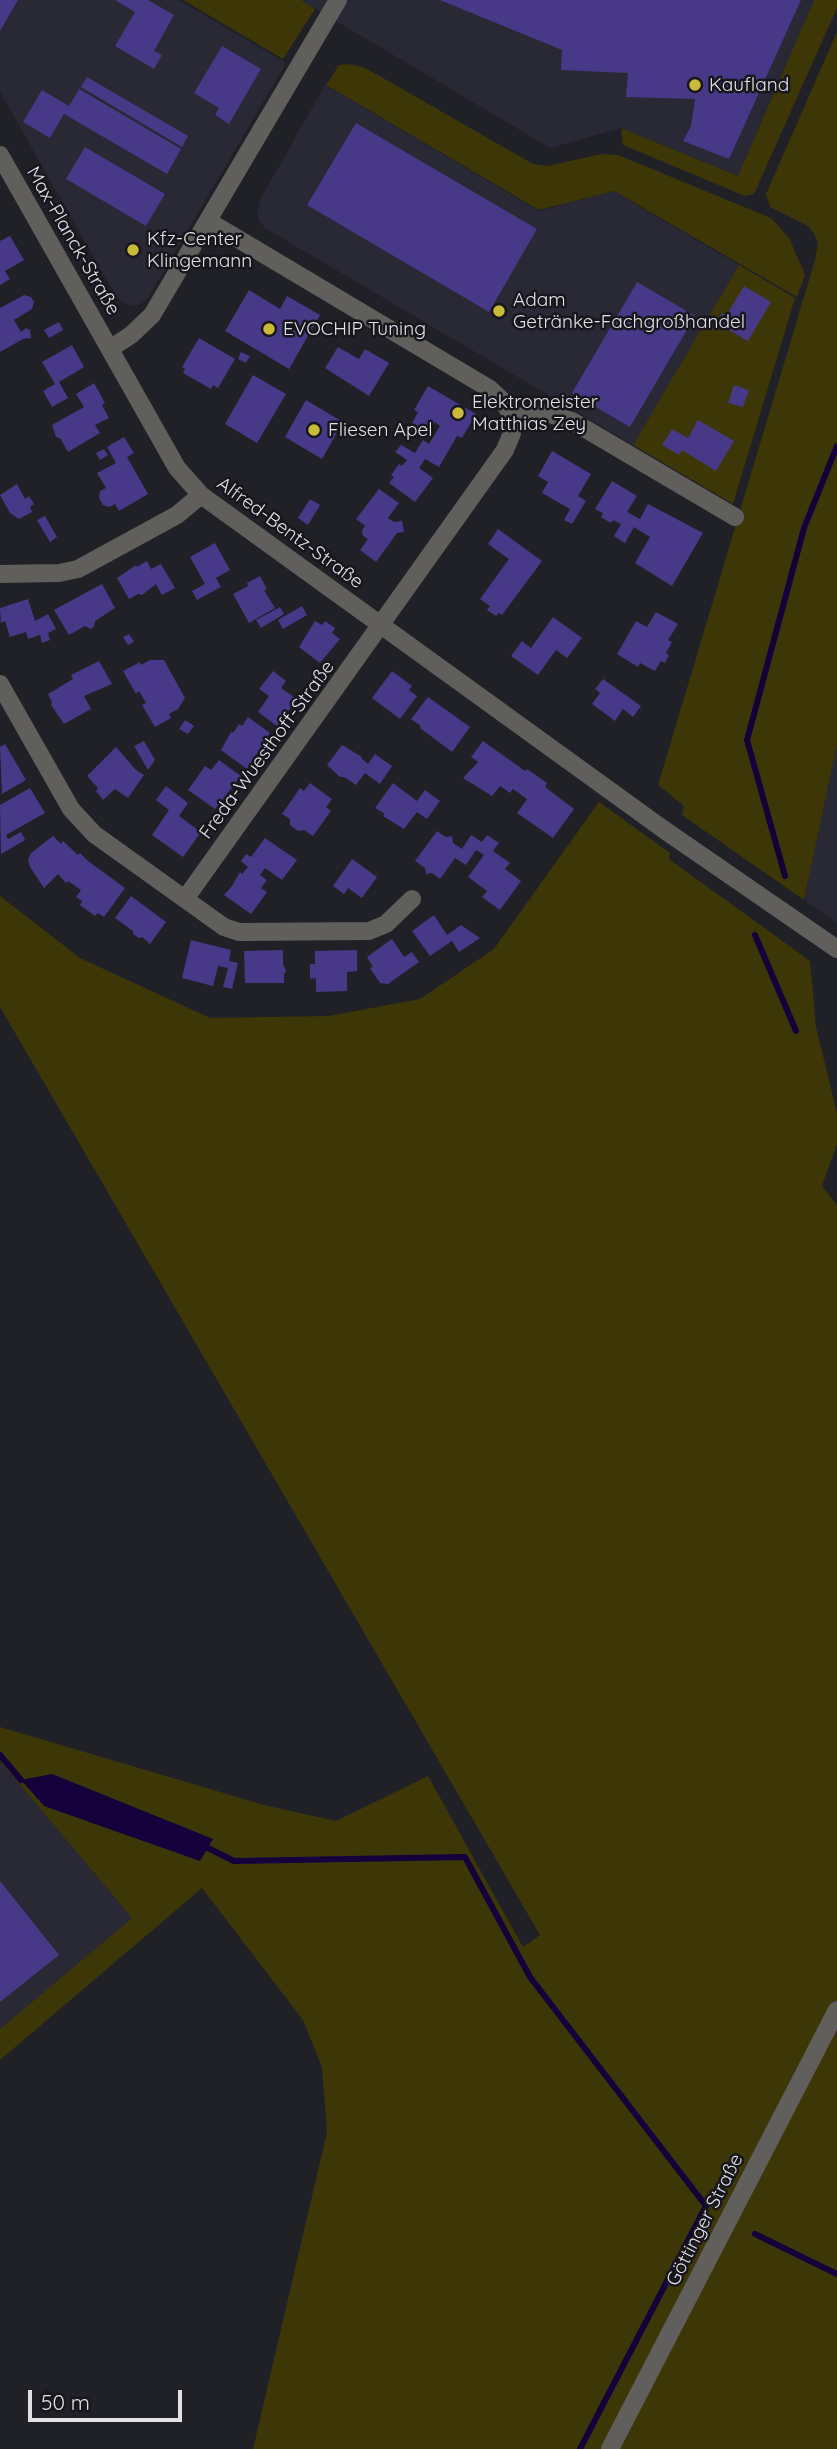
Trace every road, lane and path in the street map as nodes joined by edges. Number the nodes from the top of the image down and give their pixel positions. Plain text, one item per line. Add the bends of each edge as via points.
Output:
1 (338, 0) edge
2 (0, 155) edge
3 (208, 221) junction
4 (111, 348) junction
5 (513, 419) junction
6 (201, 495) junction
7 (735, 517) dead end
8 (0, 574) edge
9 (382, 626) junction
10 (0, 684) edge
11 (185, 899) junction
12 (412, 899) dead end
13 (837, 949) edge
14 (837, 2010) edge
15 (610, 2449) edge

1 - 3 street
2 - 4 street, Max-Planck-Straße
3 - 4 street via 152,315
3 - 5 street via 490,389
4 - 6 street, Alfred-Bentz-Straße via 177,468
5 - 7 street via 546,413 572,421
5 - 9 street, Freda-Wuesthoff-Straße via 505,450
6 - 8 street via 177,515 78,569
6 - 9 street, Alfred-Bentz-Straße
9 - 11 street, Freda-Wuesthoff-Straße
9 - 13 street, Alfred-Bentz-Straße
10 - 11 street via 71,809 94,834
11 - 12 street via 224,928 239,932 369,931 386,924
14 - 15 street, Göttinger Straße

